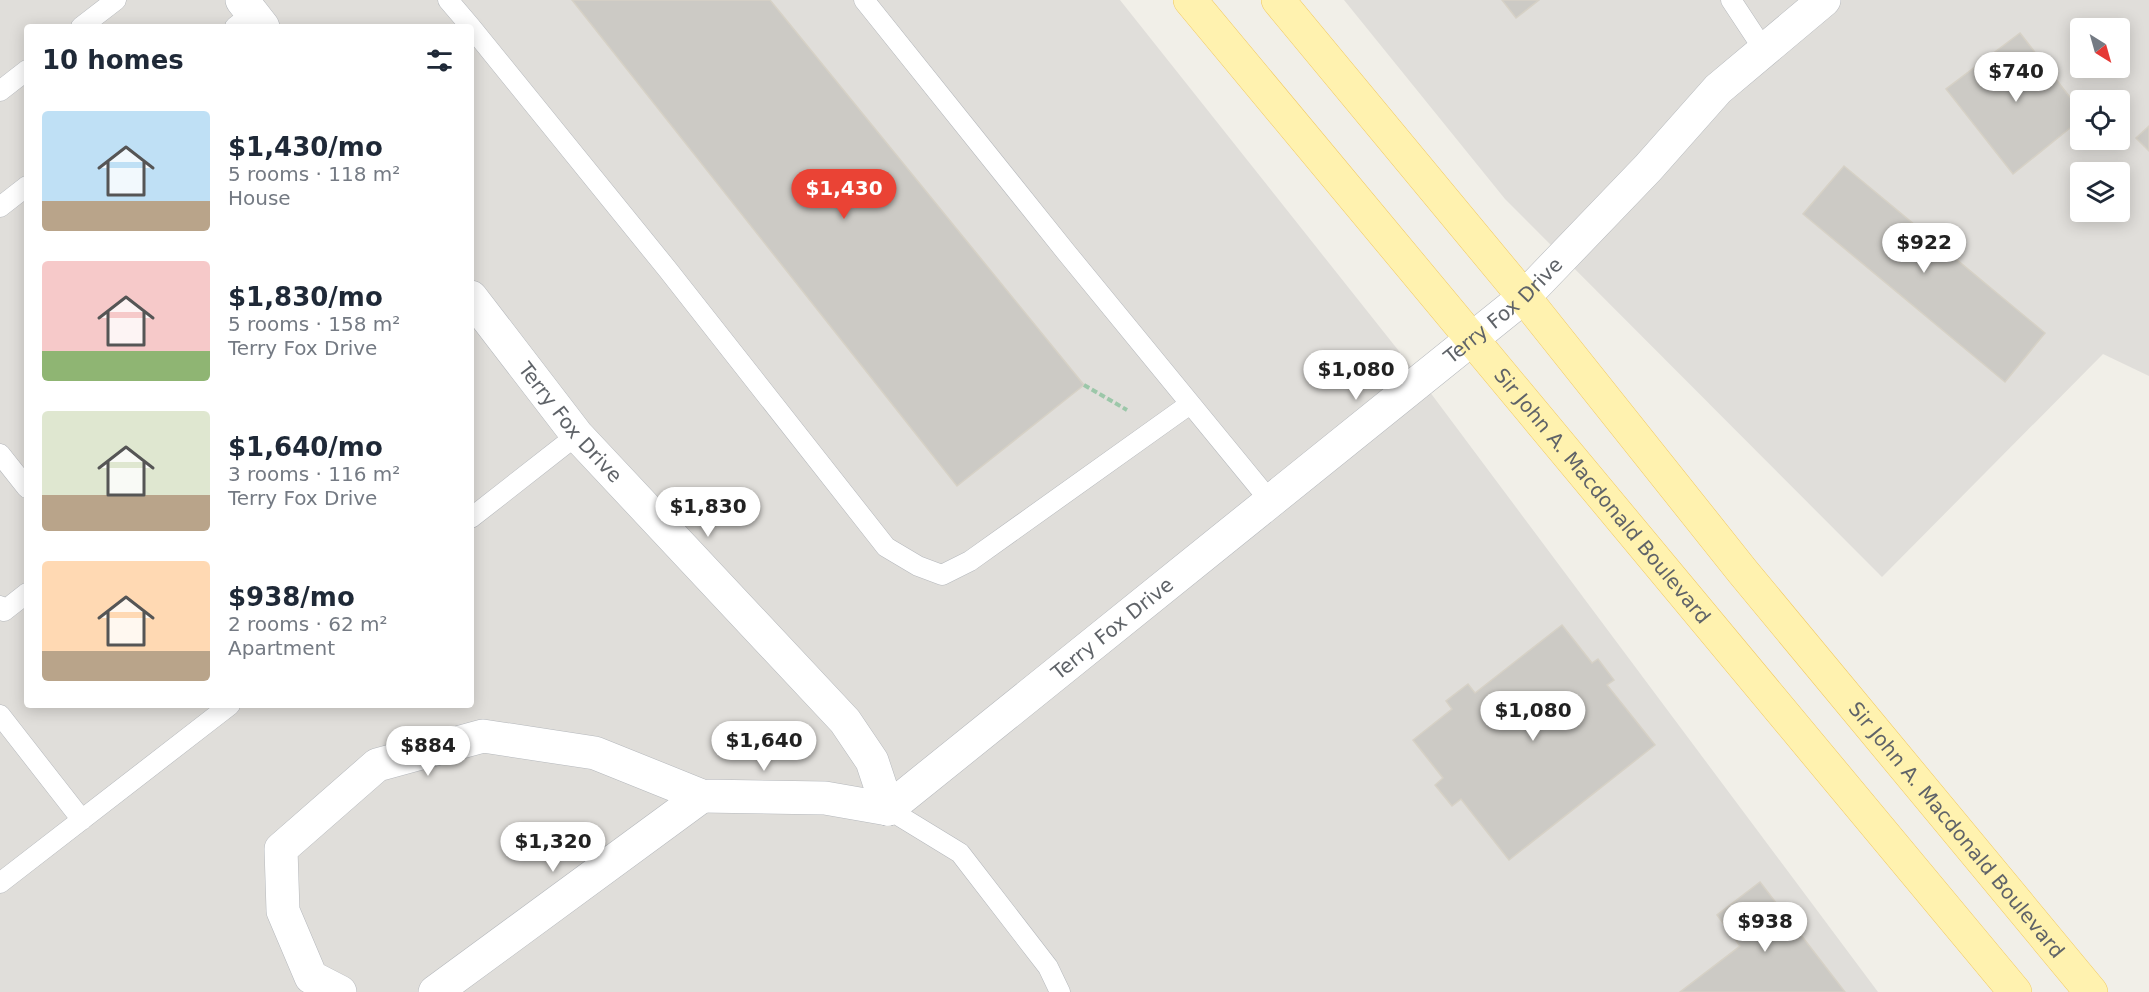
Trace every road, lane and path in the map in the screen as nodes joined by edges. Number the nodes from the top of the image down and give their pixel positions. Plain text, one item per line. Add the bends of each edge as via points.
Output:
1 (116, 0) edge
2 (448, 0) edge
3 (864, 0) edge
4 (1190, 0) edge
5 (1278, 0) edge
6 (1731, 0) edge
7 (1824, 0) edge
8 (85, 24) edge
9 (468, 24) edge
10 (474, 31) edge
11 (1764, 50) junction
12 (24, 72) edge
13 (0, 91) edge
14 (24, 188) edge
15 (0, 207) edge
16 (1524, 297) junction
17 (474, 301) edge
18 (1472, 339) junction
19 (1084, 385) dead end
20 (1190, 404) junction
21 (1127, 410) dead end
22 (577, 435) junction
23 (0, 454) edge
24 (24, 484) edge
25 (1271, 502) junction
26 (474, 516) edge
27 (24, 595) edge
28 (0, 606) edge
29 (226, 708) edge
30 (0, 715) edge
31 (702, 796) junction
32 (888, 809) junction
33 (82, 820) junction
34 (0, 883) edge
35 (340, 992) edge
36 (435, 992) edge
37 (1060, 992) edge
38 (2015, 992) edge
39 (2091, 992) edge

1 - 8 lane
2 - 9 lane
3 - 20 lane
4 - 18 main road, Sir John A. Macdonald Boulevard
5 - 16 main road, Sir John A. Macdonald Boulevard
6 - 11 lane
7 - 11 street, Terry Fox Drive
10 - 20 lane via 886,547 918,566 942,575 970,561
11 - 16 street, Terry Fox Drive via 1718,89
12 - 13 lane
14 - 15 lane
16 - 18 street, Terry Fox Drive
16 - 39 main road, Sir John A. Macdonald Boulevard via 1743,572
17 - 22 street, Terry Fox Drive
18 - 25 street, Terry Fox Drive
18 - 38 main road, Sir John A. Macdonald Boulevard
19 - 21 path
20 - 25 lane
22 - 26 lane
22 - 32 street, Terry Fox Drive via 845,722 872,761
23 - 24 lane
25 - 32 street, Terry Fox Drive
27 - 28 lane via 4,611
29 - 33 lane
30 - 33 lane
31 - 32 street via 825,798
31 - 35 street via 595,753 483,736 377,765 281,849 283,911 311,977
31 - 36 street
32 - 37 lane via 960,853 1048,967
33 - 34 lane

